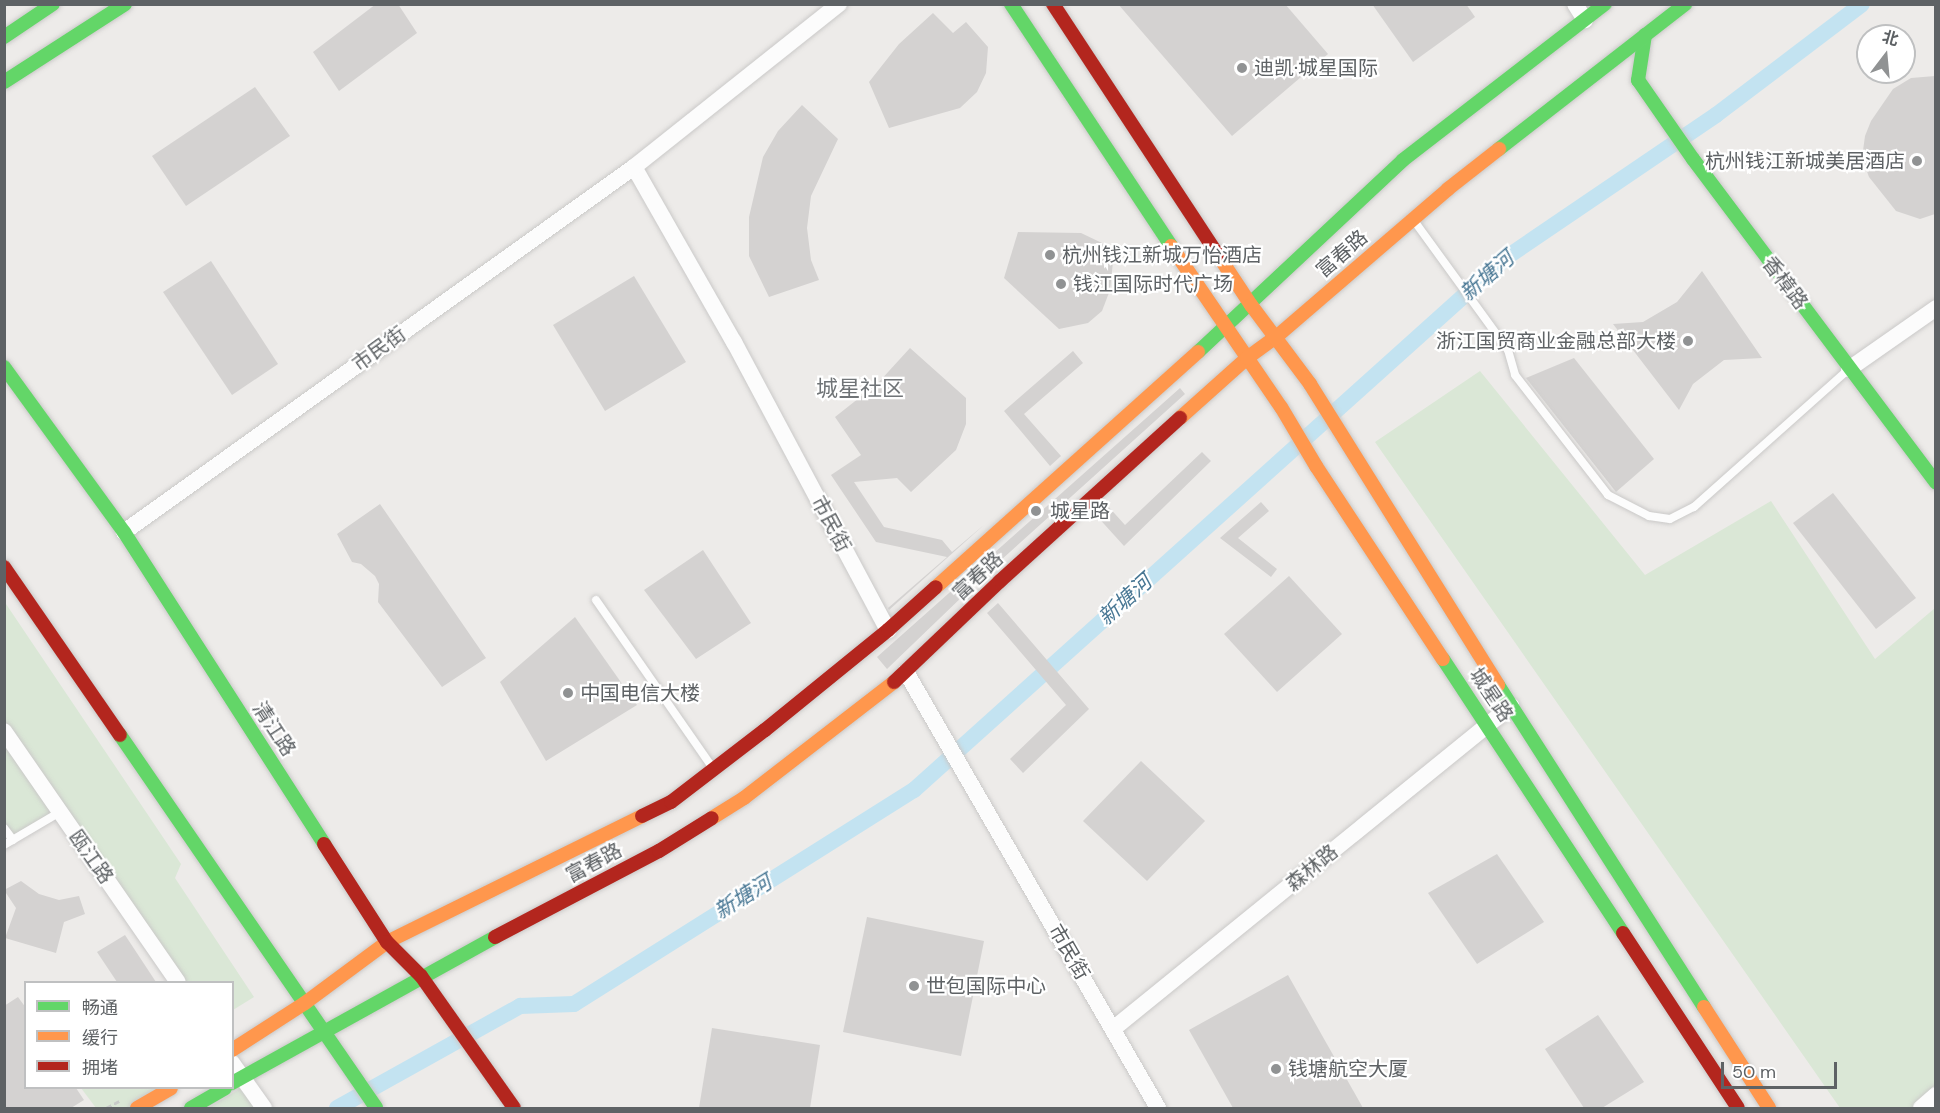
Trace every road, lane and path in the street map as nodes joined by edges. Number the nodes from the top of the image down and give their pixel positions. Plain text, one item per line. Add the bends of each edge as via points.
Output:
1 (53, 4) edge
2 (125, 4) edge
3 (839, 4) edge
4 (1011, 4) edge
5 (1053, 4) edge
6 (1575, 4) edge
7 (1605, 4) edge
8 (1685, 4) edge
9 (1585, 20) junction
10 (1645, 35) junction
11 (4, 37) edge
12 (1589, 79) junction
13 (1608, 79) dead end
14 (4, 82) edge
15 (634, 167) junction
16 (1412, 219) junction
17 (1251, 305) junction
18 (1935, 308) edge
19 (1225, 328) junction
20 (1275, 338) junction
21 (1247, 358) junction
22 (4, 367) edge
23 (1849, 369) junction
24 (1935, 483) edge
25 (123, 532) junction
26 (4, 567) edge
27 (596, 600) dead end
28 (888, 630) junction
29 (906, 672) junction
30 (1511, 706) junction
31 (1489, 726) junction
32 (4, 731) edge
33 (714, 769) junction
34 (60, 812) junction
35 (4, 828) edge
36 (9, 843) edge
37 (387, 942) junction
38 (421, 976) junction
39 (177, 981) edge
40 (304, 1003) junction
41 (1113, 1029) junction
42 (324, 1032) junction
43 (234, 1049) edge
44 (237, 1080) edge
45 (169, 1089) edge
46 (223, 1089) edge
47 (1935, 1095) edge
48 (374, 1105) edge
49 (137, 1108) edge
50 (191, 1108) edge
51 (264, 1108) edge
52 (514, 1108) edge
53 (1158, 1108) edge
54 (1738, 1108) edge
55 (1769, 1108) edge
56 (1921, 1108) edge

1 - 11 main road
2 - 14 main road
3 - 15 street, 市民街
4 - 19 main road, 城星路
5 - 17 main road, 城星路
6 - 9 street
7 - 9 main road, 富春路
8 - 10 main road, 富春路
9 - 17 main road, 富春路 via 1403,160
10 - 12 main road, 富春路
10 - 23 main road, 香樟路 via 1633,80
12 - 13 main road
12 - 16 main road, 富春路
15 - 25 street, 市民街
15 - 28 street, 市民街 via 734,342
16 - 20 main road, 富春路
16 - 23 lane via 1508,350 1515,375 1608,495 1649,516 1670,519 1694,507
17 - 19 main road, 富春路
17 - 20 main road, 城星路
18 - 23 street
19 - 21 main road, 城星路
19 - 28 main road, 富春路
20 - 21 main road, 富春路
20 - 30 main road, 城星路 via 1348,442
21 - 29 main road, 富春路 via 1000,581
21 - 31 main road, 城星路
22 - 25 main road, 清江路
23 - 24 main road, 香樟路
25 - 37 main road, 清江路
26 - 40 main road
27 - 33 lane
28 - 33 main road, 富春路
29 - 38 main road, 富春路 via 744,798 659,851
29 - 41 street, 市民街
30 - 31 street, 森林路
30 - 55 main road, 城星路
31 - 41 street, 森林路
31 - 54 main road, 城星路
32 - 34 street, 瓯江路
33 - 37 main road, 富春路 via 671,802
34 - 36 lane
34 - 39 street, 瓯江路
35 - 36 lane
37 - 38 main road, 清江路
37 - 40 main road, 富春路
38 - 42 main road, 富春路
38 - 52 main road, 清江路
40 - 42 main road
40 - 43 main road, 富春路
41 - 53 street, 市民街
42 - 44 main road, 富春路
42 - 48 main road
44 - 51 street
45 - 49 main road
46 - 50 main road
47 - 56 street

